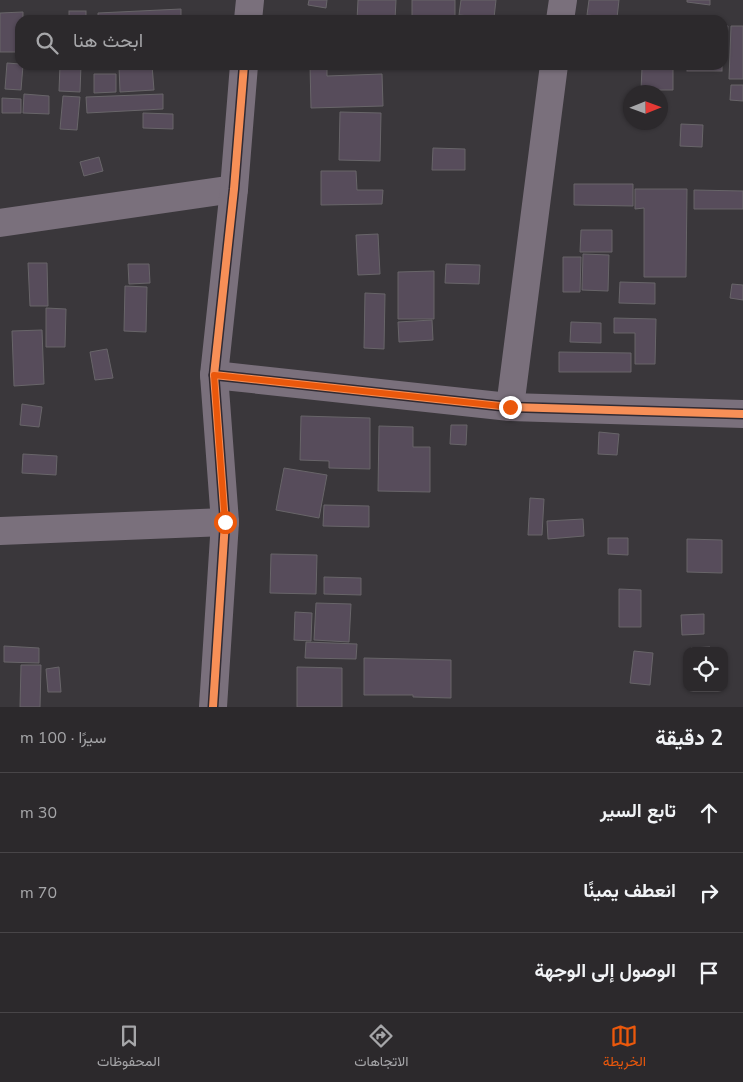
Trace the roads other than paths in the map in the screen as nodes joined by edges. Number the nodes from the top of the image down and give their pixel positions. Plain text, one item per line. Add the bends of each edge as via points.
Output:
1 (250, 0) edge
2 (563, 0) edge
3 (248, 15) edge
4 (561, 15) edge
5 (244, 70) edge
6 (553, 70) edge
7 (234, 189) junction
8 (0, 223) edge
9 (214, 375) junction
10 (510, 407) junction
11 (743, 414) edge
12 (225, 522) junction
13 (0, 532) edge
14 (213, 707) edge

1 - 3 street
2 - 4 street
5 - 7 street
6 - 10 street
7 - 8 street
7 - 9 street
9 - 10 street
9 - 12 street
10 - 11 street
12 - 13 street
12 - 14 street

